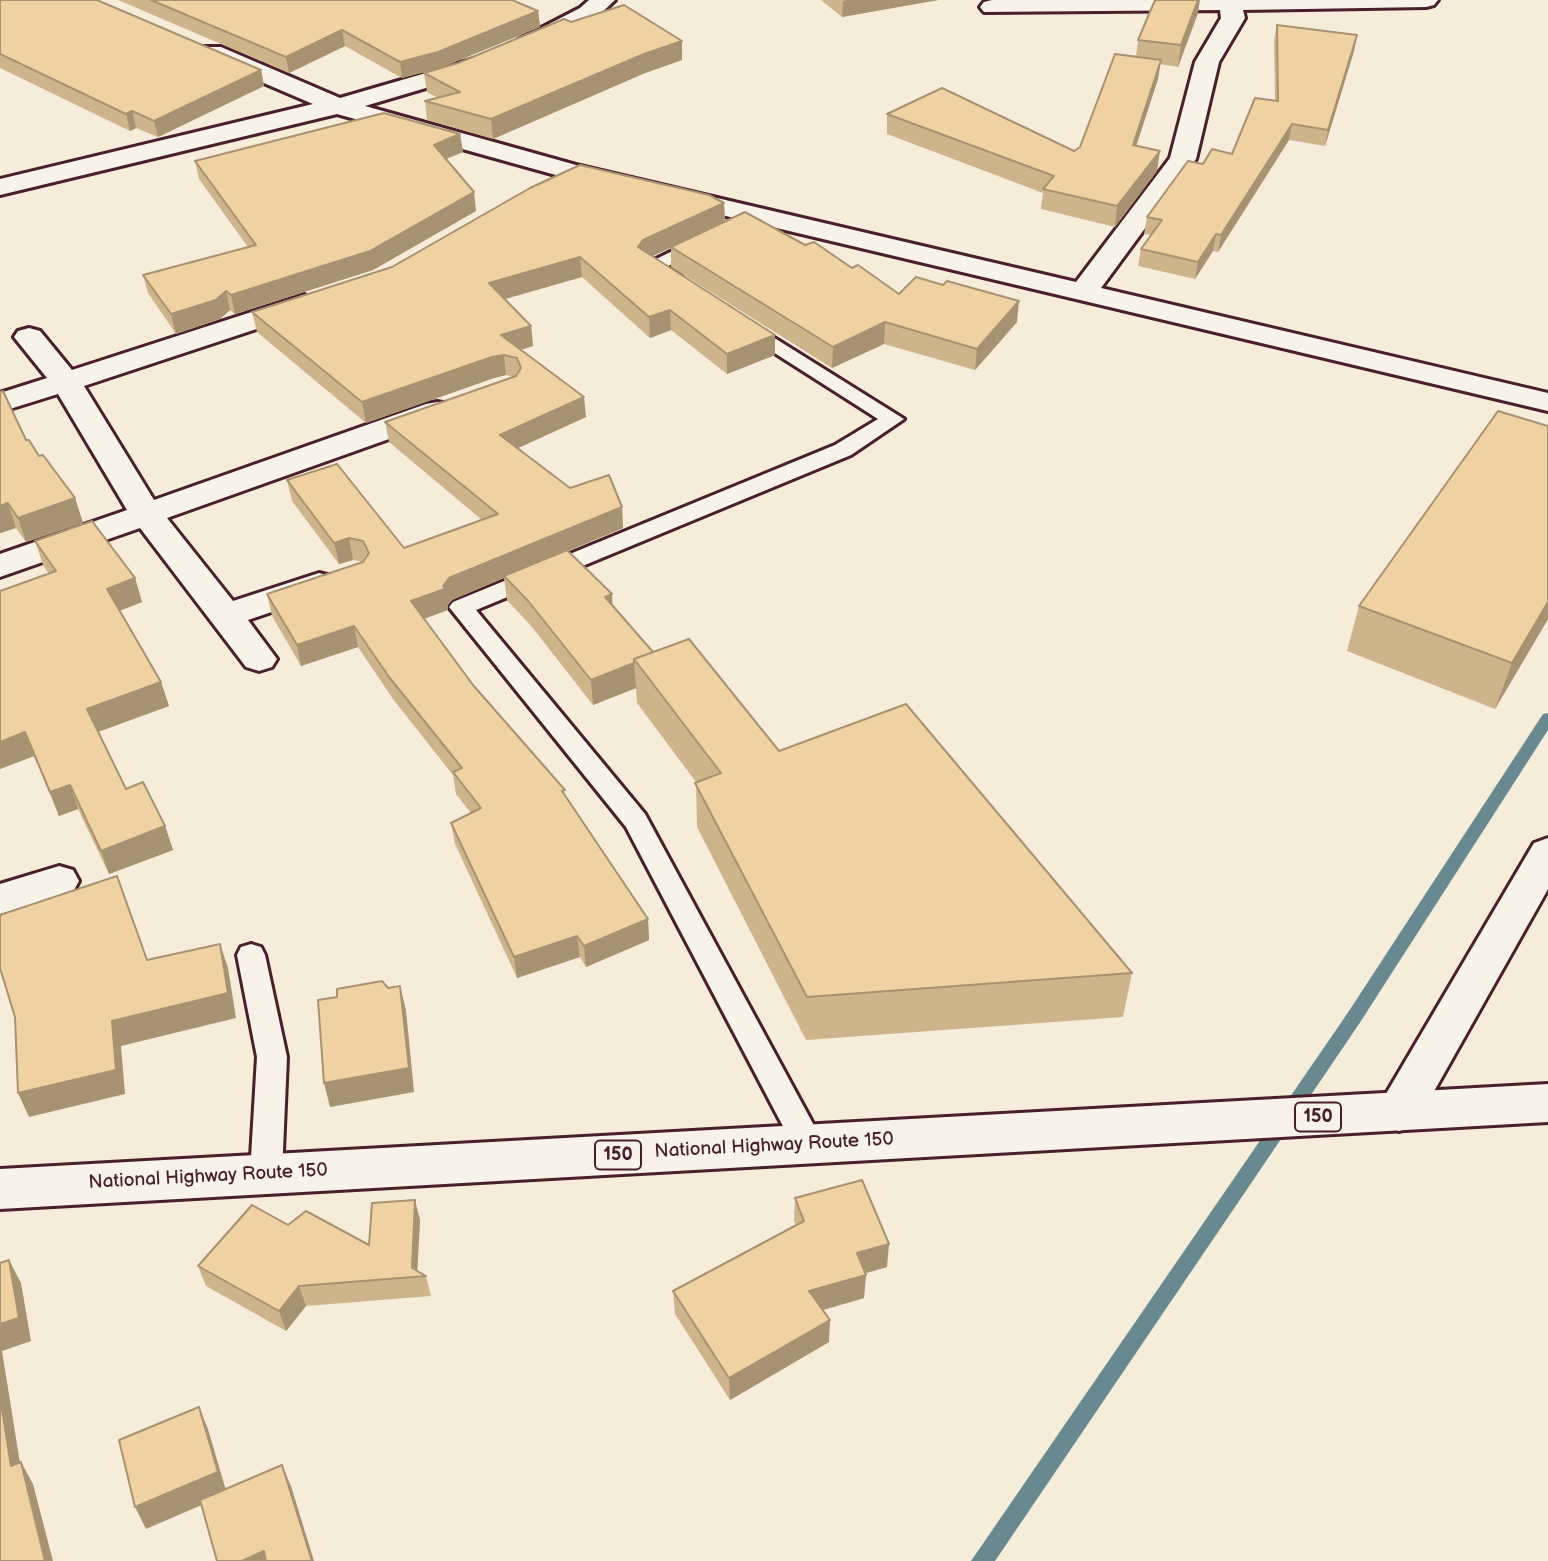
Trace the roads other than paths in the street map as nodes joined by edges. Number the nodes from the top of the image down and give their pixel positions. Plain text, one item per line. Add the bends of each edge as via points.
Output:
1 (603, 0) edge
2 (1426, 0) edge
3 (1230, 4) junction
4 (992, 7) dead end
5 (190, 43) edge
6 (338, 106) junction
7 (570, 171) junction
8 (0, 187) edge
9 (535, 191) edge
10 (761, 215) junction
11 (1082, 294) junction
12 (331, 295) edge
13 (698, 295) edge
14 (721, 310) edge
15 (29, 337) dead end
16 (66, 382) junction
17 (467, 401) edge
18 (1548, 402) edge
19 (0, 403) edge
20 (146, 514) junction
21 (0, 566) edge
22 (354, 573) edge
23 (225, 617) junction
24 (259, 659) dead end
25 (1548, 853) edge
26 (59, 881) dead end
27 (0, 899) edge
28 (251, 956) dead end
29 (1548, 1103) edge
30 (1399, 1112) junction
31 (808, 1144) junction
32 (266, 1174) junction
33 (0, 1189) edge

1 - 6 main road via 568,24 499,57
2 - 3 main road
3 - 4 main road
3 - 11 main road via 1233,18 1207,62 1183,159
5 - 6 main road
6 - 7 main road
6 - 8 main road
7 - 9 main road
7 - 10 main road
10 - 11 main road
10 - 13 lane via 652,266
11 - 18 main road
12 - 16 main road
14 - 31 lane via 893,419 843,450 461,607 636,821
15 - 16 main road
16 - 19 main road
16 - 20 main road
17 - 20 main road
20 - 21 main road
20 - 23 main road
22 - 23 main road
23 - 24 main road
25 - 30 main road
26 - 27 main road
28 - 32 lane via 272,1057
29 - 30 main road, National Highway Route 150 / 150
30 - 31 main road, National Highway Route 150 / 150
31 - 32 main road, National Highway Route 150 / 150
32 - 33 main road, National Highway Route 150 / 150

